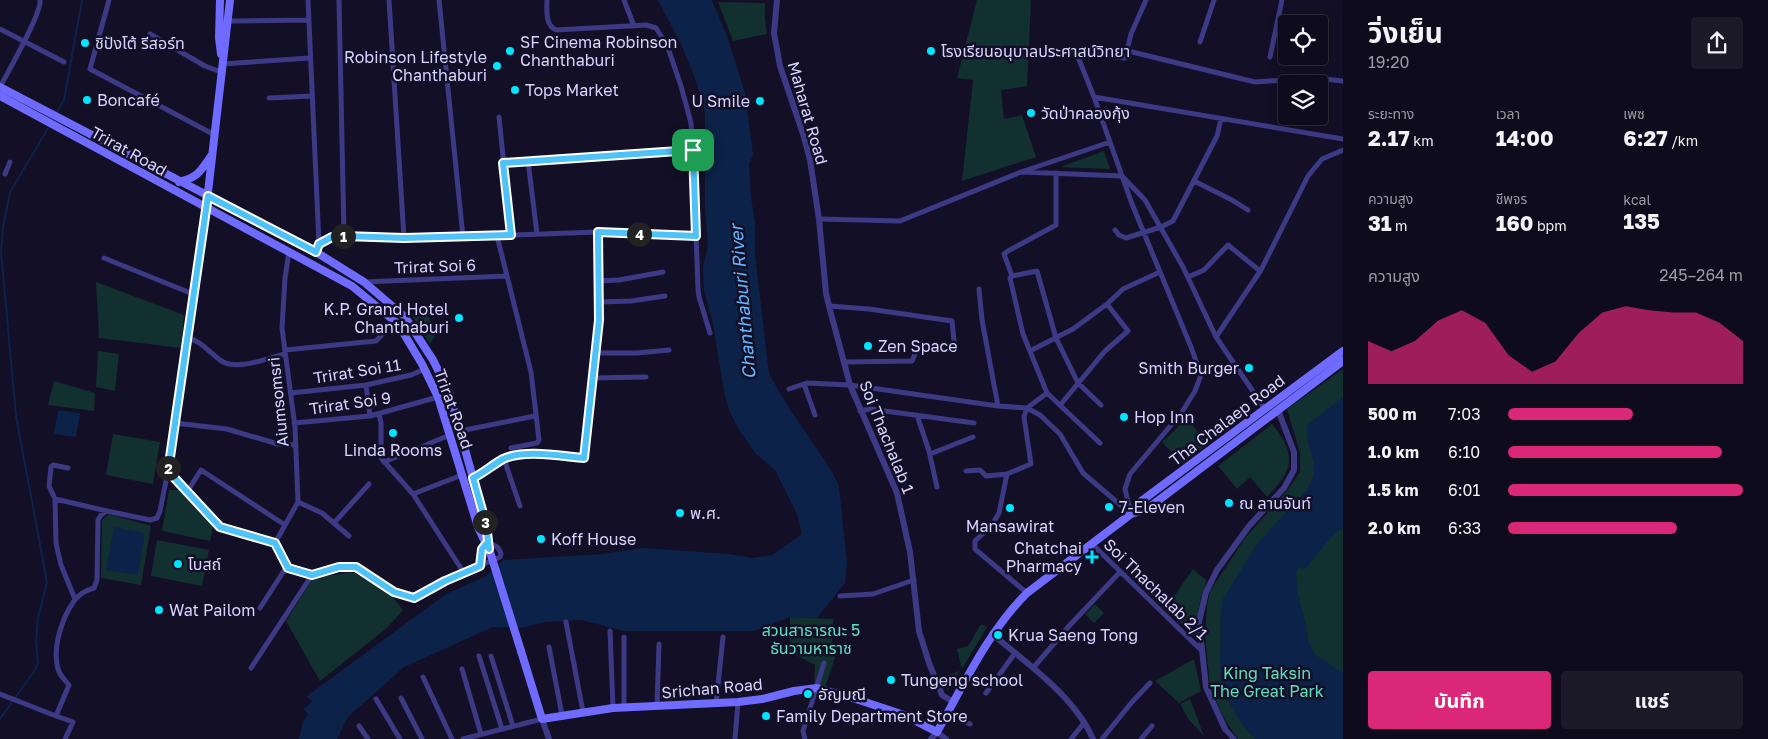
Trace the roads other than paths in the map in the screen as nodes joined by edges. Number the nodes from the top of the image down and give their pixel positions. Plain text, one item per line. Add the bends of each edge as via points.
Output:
1 (35, 0) edge
2 (109, 0) edge
3 (220, 0) edge
4 (230, 0) edge
5 (308, 0) edge
6 (339, 0) edge
7 (389, 0) edge
8 (438, 0) edge
9 (546, 0) edge
10 (624, 0) edge
11 (776, 0) edge
12 (1146, 0) edge
13 (1214, 0) edge
14 (1282, 0) edge
15 (41, 2) edge
16 (309, 20) junction
17 (229, 21) junction
18 (634, 26) junction
19 (0, 29) edge
20 (150, 34) dead end
21 (23, 42) junction
22 (1200, 42) dead end
23 (1128, 51) junction
24 (1270, 57) dead end
25 (310, 58) junction
26 (64, 62) dead end
27 (221, 68) junction
28 (1343, 81) edge
29 (0, 88) edge
30 (0, 96) edge
31 (312, 96) junction
32 (1094, 97) junction
33 (269, 98) dead end
34 (498, 117) dead end
35 (1221, 119) junction
36 (69, 128) junction
37 (214, 134) junction
38 (1343, 140) edge
39 (1110, 142) junction
40 (693, 150) junction
41 (1343, 150) edge
42 (212, 155) junction
43 (528, 161) junction
44 (10, 162) dead end
45 (503, 163) junction
46 (1021, 172) junction
47 (1056, 173) junction
48 (5, 174) dead end
49 (1122, 176) junction
50 (1194, 181) junction
51 (179, 182) junction
52 (208, 196) junction
53 (206, 208) junction
54 (1248, 210) dead end
55 (820, 219) junction
56 (1161, 227) junction
57 (1115, 230) dead end
58 (1143, 231) junction
59 (598, 232) junction
60 (537, 234) junction
61 (511, 235) junction
62 (344, 236) junction
63 (497, 236) junction
64 (696, 236) junction
65 (463, 237) junction
66 (404, 238) junction
67 (1222, 240) dead end
68 (319, 244) junction
69 (1228, 245) junction
70 (289, 252) junction
71 (316, 252) junction
72 (104, 258) dead end
73 (663, 272) dead end
74 (1160, 272) junction
75 (1260, 272) junction
76 (507, 276) junction
77 (1012, 276) junction
78 (1188, 277) junction
79 (364, 282) junction
80 (598, 282) junction
81 (979, 289) dead end
82 (826, 293) joint
83 (193, 294) junction
84 (665, 296) dead end
85 (599, 302) junction
86 (1107, 304) junction
87 (829, 306) junction
88 (395, 321) junction
89 (710, 333) dead end
90 (1216, 337) junction
91 (188, 338) junction
92 (1056, 338) junction
93 (669, 350) dead end
94 (1030, 351) junction
95 (1343, 351) edge
96 (285, 352) junction
97 (595, 352) junction
98 (1343, 361) edge
99 (845, 362) junction
100 (425, 369) junction
101 (646, 377) dead end
102 (592, 378) junction
103 (1078, 383) junction
104 (366, 384) junction
105 (804, 384) junction
106 (850, 385) junction
107 (789, 389) dead end
108 (291, 393) junction
109 (1047, 393) junction
110 (438, 397) junction
111 (1273, 402) junction
112 (1061, 404) junction
113 (1101, 405) dead end
114 (998, 406) junction
115 (1027, 408) junction
116 (1265, 409) junction
117 (860, 410) junction
118 (1278, 410) junction
119 (378, 414) junction
120 (815, 415) dead end
121 (917, 415) junction
122 (370, 416) junction
123 (535, 416) junction
124 (175, 423) junction
125 (294, 423) junction
126 (974, 423) dead end
127 (460, 431) junction
128 (450, 435) junction
129 (973, 438) dead end
130 (1100, 443) dead end
131 (296, 445) junction
132 (511, 448) dead end
133 (930, 454) junction
134 (504, 459) junction
135 (384, 462) junction
136 (68, 468) dead end
137 (168, 471) junction
138 (966, 471) dead end
139 (1007, 474) junction
140 (462, 475) junction
141 (473, 478) junction
142 (369, 484) dead end
143 (937, 486) dead end
144 (188, 492) junction
145 (413, 494) junction
146 (55, 498) junction
147 (298, 502) junction
148 (520, 506) dead end
149 (107, 511) junction
150 (1131, 514) junction
151 (334, 524) junction
152 (285, 525) junction
153 (349, 536) dead end
154 (275, 543) junction
155 (1092, 544) junction
156 (488, 547) junction
157 (287, 566) junction
158 (480, 566) junction
159 (1120, 572) junction
160 (464, 573) junction
161 (312, 575) junction
162 (914, 580) junction
163 (1028, 593) junction
164 (840, 596) dead end
165 (75, 600) junction
166 (260, 608) dead end
167 (566, 622) dead end
168 (610, 631) dead end
169 (992, 634) junction
170 (624, 637) dead end
171 (724, 637) dead end
172 (659, 644) dead end
173 (549, 647) dead end
174 (1202, 651) junction
175 (1015, 653) junction
176 (479, 656) dead end
177 (491, 656) dead end
178 (824, 663) dead end
179 (251, 668) dead end
180 (1033, 668) junction
181 (462, 669) dead end
182 (424, 677) dead end
183 (1150, 683) dead end
184 (817, 688) junction
185 (986, 693) dead end
186 (0, 694) edge
187 (401, 698) dead end
188 (376, 699) dead end
189 (738, 702) junction
190 (953, 702) junction
191 (716, 704) junction
192 (657, 706) junction
193 (624, 707) junction
194 (613, 708) junction
195 (583, 712) junction
196 (947, 713) junction
197 (56, 716) junction
198 (562, 716) junction
199 (542, 719) junction
200 (1084, 723) junction
201 (970, 724) dead end
202 (359, 726) dead end
203 (513, 726) junction
204 (1152, 726) dead end
205 (502, 729) junction
206 (1225, 729) junction
207 (937, 732) junction
208 (480, 736) edge
209 (65, 739) edge
210 (368, 739) edge
211 (400, 739) edge
212 (422, 739) edge
213 (452, 739) edge
214 (463, 739) edge
215 (549, 739) edge
216 (735, 739) edge
217 (805, 739) edge
218 (931, 739) edge
219 (946, 739) edge
220 (1071, 739) edge
221 (1093, 739) edge
222 (1102, 739) edge
223 (1141, 739) edge
224 (1229, 739) edge
225 (1234, 739) edge

1 - 15 street
2 - 37 street via 90,69
3 - 27 main road
4 - 17 main road
5 - 16 street
6 - 62 street
7 - 66 street
8 - 65 street
9 - 18 street via 548,23 556,30
10 - 18 street
11 - 55 street, Maharat Road via 774,34 780,66 810,160
12 - 23 street via 1131,34
13 - 22 street
14 - 24 street
15 - 21 street
16 - 17 street
16 - 25 street
17 - 27 main road
18 - 40 street via 652,26 662,36 687,107
19 - 21 street
20 - 27 street via 205,66
21 - 26 street
21 - 29 street
23 - 28 street via 1254,82 1315,78
23 - 32 street via 1122,58 1076,52
25 - 27 street
25 - 31 street
27 - 37 main road
29 - 36 main road, Trirat Road via 46,111
30 - 36 main road, Trirat Road via 41,118
31 - 33 street
31 - 68 street
32 - 35 street
32 - 39 street
34 - 45 street
35 - 38 street
35 - 50 street via 1217,136
36 - 51 main road, Trirat Road
36 - 53 main road, Trirat Road
37 - 42 main road
39 - 46 street
39 - 49 street
40 - 43 street
40 - 64 street
41 - 75 street via 1322,159 1308,176
42 - 51 main road via 199,174
42 - 52 main road
43 - 45 street
43 - 60 street
44 - 48 street
45 - 61 street
46 - 47 street
46 - 55 street via 900,221
47 - 49 street
47 - 77 street via 1056,225 1004,254
49 - 56 street via 1145,200
49 - 58 street
50 - 54 street
50 - 56 street via 1172,221
51 - 52 main road, Trirat Road
52 - 53 main road
52 - 71 main road, Trirat Road
53 - 70 main road, Trirat Road
53 - 83 street
55 - 82 street, Maharat Road
56 - 58 street
56 - 78 street
57 - 58 street via 1126,238
58 - 74 street
59 - 60 street
59 - 64 street
59 - 80 street
60 - 61 street
61 - 63 street
62 - 66 street
62 - 68 street via 332,237
63 - 65 street
63 - 76 street
64 - 89 street via 698,297
65 - 66 street
67 - 69 street
68 - 71 street
69 - 75 street
69 - 78 street via 1204,270
70 - 88 main road, Trirat Road via 352,286
70 - 96 street, Aiumsomsri via 282,328
71 - 79 main road, Trirat Road
72 - 83 street
73 - 80 street
74 - 86 street via 1123,289
74 - 150 street via 1201,375 1182,412 1130,474 1125,490
75 - 90 street
76 - 79 street, Trirat Soi 6
76 - 123 street via 531,372
77 - 92 street via 1037,271
77 - 94 street via 1023,334
78 - 90 street
79 - 127 main road, Trirat Road via 406,317 449,392
80 - 85 street
81 - 114 street
82 - 87 street, Soi Thachalab 1
83 - 91 street
84 - 85 street
85 - 97 street
86 - 92 street
86 - 103 street via 1128,331 1105,351
87 - 99 street, Soi Thachalab 1
87 - 99 street via 869,308 952,321 955,351 918,347 912,361
88 - 96 street via 376,341
88 - 100 main road, Trirat Road
90 - 116 street
91 - 96 street via 233,366
91 - 124 street
92 - 94 street
92 - 103 street
93 - 97 street
94 - 109 street
95 - 111 main road, Tha Chalaep Road
96 - 108 street, Aiumsomsri
97 - 102 street
98 - 118 main road, Tha Chalaep Road
99 - 106 street, Soi Thachalab 1
100 - 104 street, Trirat Soi 11
100 - 110 main road, Trirat Road
101 - 102 street
102 - 134 street via 584,458 526,454
103 - 112 street
103 - 113 street
104 - 108 street, Trirat Soi 11
104 - 122 street
105 - 106 street
105 - 107 street
105 - 120 street
106 - 114 street
106 - 117 street, Soi Thachalab 1
108 - 125 street, Aiumsomsri
109 - 112 street
109 - 115 street
110 - 119 street, Trirat Soi 9
110 - 128 main road, Trirat Road
111 - 116 main road, Tha Chalaep Road
111 - 118 main road
112 - 130 street
114 - 115 street
115 - 139 street via 1024,417 1031,464
115 - 150 street via 1040,415 1060,434 1083,473
116 - 150 main road, Tha Chalaep Road via 1140,502
117 - 121 street
117 - 162 street, Soi Thachalab 1 via 897,493
118 - 150 main road, Tha Chalaep Road via 1147,508
118 - 174 street via 1294,452 1294,470 1284,488 1249,526 1206,592 1199,622
119 - 122 street, Trirat Soi 9
119 - 135 street
121 - 126 street
121 - 133 street
122 - 125 street, Trirat Soi 9
123 - 127 street
123 - 132 street via 539,442
124 - 131 street via 228,429 278,444
124 - 137 street
125 - 131 street, Aiumsomsri
127 - 141 main road, Trirat Road
128 - 135 street
128 - 140 main road, Trirat Road
129 - 133 street
131 - 147 street, Aiumsomsri
133 - 143 street
134 - 141 street
134 - 148 street
135 - 145 street
136 - 146 street via 51,467 49,486
137 - 144 street
137 - 149 street via 157,518 150,520
138 - 139 street via 980,470 986,476
139 - 163 street via 999,513 975,541 975,549
140 - 145 street
140 - 156 main road, Trirat Road via 478,527
141 - 156 main road, Trirat Road via 486,524
142 - 151 street
144 - 152 street via 201,470
144 - 154 street via 220,527
145 - 160 street
146 - 149 street
146 - 165 street via 56,543
147 - 151 street via 322,513
147 - 152 street
149 - 165 street via 98,520 97,580 94,588
150 - 155 main road, Tha Chalaep Road
151 - 153 street
152 - 154 street
154 - 157 street
155 - 159 street, Soi Thachalab 2/1
155 - 163 main road, Tha Chalaep Road
156 - 158 street via 482,549
156 - 158 street via 497,547 501,556
156 - 199 main road, Trirat Road, bridge
157 - 161 street
157 - 166 street
158 - 160 street
159 - 174 street, Soi Thachalab 2/1
159 - 180 street
160 - 161 street via 414,598 394,592 356,567 339,567
161 - 179 street
162 - 164 street via 873,594
162 - 190 street, Soi Thachalab 1 via 919,631 929,664 942,695
163 - 169 main road, Tha Chalaep Road
165 - 197 street via 58,640 58,668 60,676 69,685
167 - 195 street
168 - 194 street
169 - 175 street
169 - 190 main road, Tha Chalaep Road
170 - 193 street
171 - 191 street
172 - 192 street
173 - 198 street
174 - 206 street via 1206,687
175 - 180 street
175 - 185 street
176 - 205 street
177 - 203 street
178 - 184 street
180 - 200 street via 1067,700
181 - 208 street
182 - 213 street
183 - 222 street
184 - 189 main road, Srichan Road
184 - 207 main road, Srichan Road via 904,715
184 - 217 street via 803,731
186 - 197 street
187 - 212 street
188 - 211 street
189 - 191 main road, Srichan Road
189 - 216 street
190 - 196 main road, Tha Chalaep Road
191 - 192 main road, Srichan Road
192 - 193 main road, Srichan Road
193 - 194 main road, Srichan Road
194 - 195 main road, Srichan Road
195 - 198 main road, Srichan Road
196 - 201 street
196 - 207 main road, Tha Chalaep Road
197 - 209 street via 74,721
198 - 199 main road, Srichan Road
199 - 203 street
199 - 215 street
200 - 220 street
200 - 221 street
202 - 210 street
203 - 205 street
204 - 223 street
205 - 208 street
206 - 224 street
206 - 225 street
207 - 218 street
207 - 219 street
208 - 214 street

